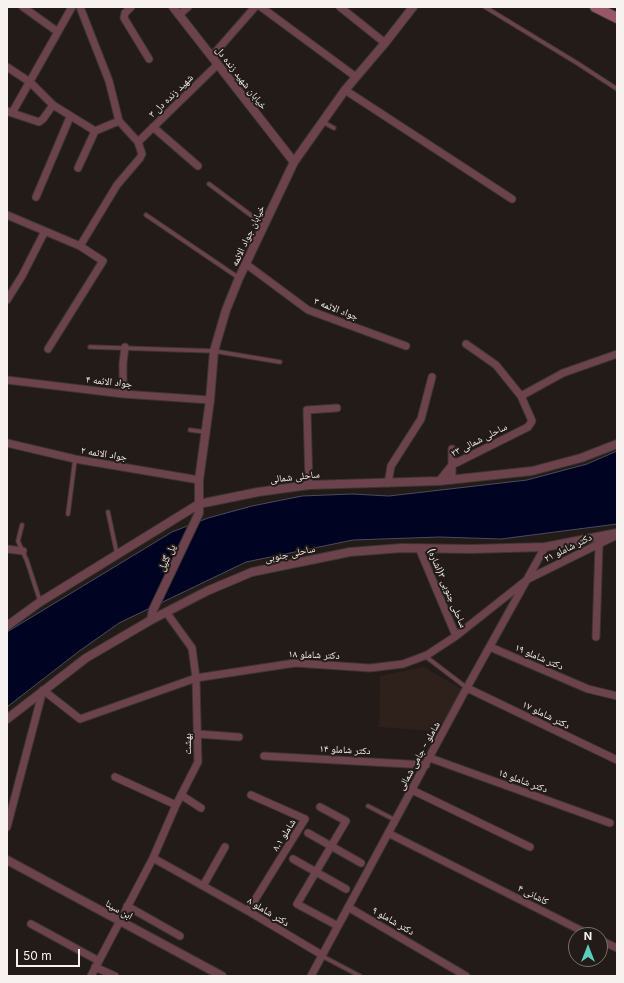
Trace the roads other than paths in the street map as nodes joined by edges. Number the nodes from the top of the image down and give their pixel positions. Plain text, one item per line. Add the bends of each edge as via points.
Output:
1 (23, 7) edge
2 (72, 7) edge
3 (80, 7) edge
4 (131, 7) edge
5 (173, 7) edge
6 (188, 7) edge
7 (255, 7) edge
8 (261, 7) edge
9 (340, 7) edge
10 (413, 7) edge
11 (485, 7) edge
12 (595, 7) edge
13 (179, 15) junction
14 (617, 18) edge
15 (58, 32) junction
16 (385, 43) junction
17 (212, 56) junction
18 (149, 59) dead end
19 (218, 64) junction
20 (7, 67) edge
21 (356, 77) junction
22 (30, 82) junction
23 (617, 89) edge
24 (345, 90) junction
25 (53, 105) junction
26 (9, 112) edge
27 (70, 117) junction
28 (119, 120) junction
29 (323, 122) junction
30 (153, 127) junction
31 (334, 128) dead end
32 (95, 131) junction
33 (138, 142) junction
34 (294, 162) junction
35 (198, 166) dead end
36 (78, 168) dead end
37 (209, 184) dead end
38 (36, 197) dead end
39 (512, 199) dead end
40 (7, 214) edge
41 (146, 215) dead end
42 (264, 225) junction
43 (45, 231) junction
44 (80, 246) junction
45 (246, 264) junction
46 (239, 278) junction
47 (7, 300) edge
48 (466, 344) dead end
49 (406, 346) dead end
50 (90, 347) dead end
51 (125, 347) junction
52 (48, 349) dead end
53 (214, 351) junction
54 (617, 354) edge
55 (280, 362) dead end
56 (432, 378) dead end
57 (7, 380) edge
58 (123, 394) junction
59 (521, 396) junction
60 (210, 400) junction
61 (337, 408) dead end
62 (190, 430) dead end
63 (206, 432) junction
64 (7, 443) edge
65 (617, 444) edge
66 (452, 448) dead end
67 (75, 459) junction
68 (452, 465) junction
69 (199, 480) junction
70 (452, 480) junction
71 (438, 481) junction
72 (388, 483) junction
73 (309, 485) junction
74 (199, 504) junction
75 (108, 512) dead end
76 (68, 514) dead end
77 (199, 514) joint
78 (22, 525) dead end
79 (617, 534) edge
80 (599, 544) junction
81 (546, 546) junction
82 (419, 548) junction
83 (7, 549) edge
84 (23, 551) junction
85 (117, 555) junction
86 (528, 579) junction
87 (40, 602) junction
88 (166, 612) junction
89 (151, 620) junction
90 (7, 626) edge
91 (456, 636) junction
92 (596, 637) dead end
93 (490, 647) junction
94 (425, 656) junction
95 (196, 678) junction
96 (467, 688) junction
97 (43, 690) junction
98 (617, 696) edge
99 (7, 719) edge
100 (198, 734) junction
101 (239, 737) dead end
102 (264, 756) dead end
103 (430, 758) junction
104 (617, 760) edge
105 (426, 765) junction
106 (115, 777) dead end
107 (412, 790) junction
108 (181, 795) junction
109 (251, 795) dead end
110 (176, 805) junction
111 (368, 806) dead end
112 (320, 807) dead end
113 (201, 808) dead end
114 (396, 820) junction
115 (610, 823) dead end
116 (7, 827) edge
117 (308, 833) dead end
118 (388, 833) junction
119 (331, 845) junction
120 (225, 847) dead end
121 (530, 847) dead end
122 (153, 858) junction
123 (293, 859) dead end
124 (7, 860) edge
125 (361, 863) dead end
126 (316, 871) junction
127 (203, 886) junction
128 (346, 889) dead end
129 (127, 906) junction
130 (348, 907) junction
131 (248, 911) junction
132 (119, 921) junction
133 (31, 924) dead end
134 (338, 926) junction
135 (574, 927) edge
136 (180, 936) dead end
137 (322, 956) junction
138 (97, 964) junction
139 (91, 976) edge
140 (115, 976) edge
141 (222, 976) edge
142 (311, 976) edge
143 (360, 976) edge
144 (466, 976) edge

1 - 15 street
2 - 15 street
3 - 28 street via 110,81
4 - 18 street via 124,18
5 - 13 street, خیابان شهید زنده دل
6 - 13 street
7 - 17 street
8 - 21 street
9 - 16 street
10 - 16 street, خیابان جواد الائمه
11 - 23 lane
12 - 14 main road
13 - 17 street, خیابان شهید زنده دل
15 - 22 street
16 - 21 street, خیابان جواد الائمه
17 - 19 street, خیابان شهید زنده دل
19 - 30 street, شهید زنده دل ۳
19 - 34 street, خیابان شهید زنده دل
20 - 22 street
21 - 24 street, خیابان جواد الائمه
22 - 25 street
22 - 26 street
24 - 29 street, خیابان جواد الائمه
24 - 39 street
25 - 26 street via 39,122
25 - 27 street
27 - 32 street
27 - 38 street
28 - 32 street
28 - 33 street
29 - 31 lane
29 - 34 street, خیابان جواد الائمه
30 - 33 street, شهید زنده دل ۳
30 - 35 street
32 - 36 street
33 - 44 street via 142,154 140,158 117,186
34 - 42 street, خیابان جواد الائمه
37 - 42 lane
40 - 43 street
41 - 46 lane
42 - 45 street, خیابان جواد الائمه
43 - 44 street
43 - 47 street
44 - 52 street via 102,261
45 - 46 street, خیابان جواد الائمه
45 - 49 street, جواد الائمه ۳ via 308,310
46 - 53 street, خیابان جواد الائمه
48 - 59 street via 496,365
50 - 51 lane
51 - 53 lane
51 - 58 street
53 - 55 lane
53 - 60 street, خیابان جواد الائمه
54 - 59 street via 563,373
56 - 72 street via 421,419 391,466
57 - 58 street, جواد الائمه ۴
58 - 60 street, جواد الائمه ۴
59 - 68 street, ساحلی شمالی ۲۳ via 532,421 528,427
60 - 63 street, خیابان جواد الائمه
61 - 73 street via 307,410
62 - 63 lane
63 - 69 street, خیابان جواد الائمه
64 - 67 street, جواد الائمه ۲
65 - 70 street, ساحلی شمالی via 581,458 532,471
66 - 68 street
67 - 69 street, جواد الائمه ۲
67 - 76 lane
68 - 70 street
68 - 71 street, ساحلی شمالی ۲۳
69 - 74 street, خیابان جواد الائمه
70 - 71 street, ساحلی شمالی
71 - 72 street, ساحلی شمالی
72 - 73 street, ساحلی شمالی
73 - 74 street, ساحلی شمالی
74 - 77 street, خیابان جواد الائمه
74 - 85 street, ساحلی شمالی
75 - 85 lane
77 - 89 street, پل گلیل via 153,610
78 - 84 lane via 18,541
79 - 80 street, دکتر شاملو ۲۱
79 - 81 street, ساحلی جنوبی
80 - 86 street, دکتر شاملو ۲۱
80 - 92 street
81 - 82 street, ساحلی جنوبی
81 - 86 street, شاملو - جامی شمالی
82 - 88 street, ساحلی جنوبی via 350,552 252,572
82 - 91 street, ساحلی جنوبی ۳(اشاره)
83 - 84 street
84 - 87 lane
85 - 87 street, ساحلی شمالی
86 - 91 street, دکتر شاملو ۱۸
86 - 93 street, شاملو - جامی شمالی
87 - 90 street, ساحلی شمالی
88 - 89 street, ساحلی جنوبی
88 - 95 street, بهشت via 192,648
89 - 97 street, ساحلی جنوبی via 86,658
91 - 94 street, دکتر شاملو ۱۸
93 - 96 street, شاملو - جامی شمالی
93 - 98 street, دکتر شاملو ۱۹ via 588,689
94 - 95 street, دکتر شاملو ۱۸ via 403,664 370,668 295,663
94 - 96 lane
95 - 97 street, دکتر شاملو ۱۸ via 80,719
95 - 100 street, بهشت
96 - 103 street, شاملو - جامی شمالی
96 - 104 street, دکتر شاملو ۱۷
97 - 99 street, ساحلی جنوبی
97 - 116 street
100 - 101 street
100 - 108 street, بهشت via 198,762
102 - 105 street, دکتر شاملو ۱۴
103 - 105 street, شاملو - جامی شمالی
103 - 115 street, دکتر شاملو ۱۵
105 - 107 street, شاملو - جامی شمالی
106 - 110 street
107 - 114 street, شاملو - جامی شمالی
107 - 121 street
108 - 110 street, بهشت
108 - 113 street
109 - 131 street, شاملو ۸.۱ via 305,819
110 - 122 street, بهشت
111 - 114 lane
112 - 119 street via 346,821
114 - 118 street, شاملو - جامی شمالی
117 - 119 street
118 - 130 street, شاملو - جامی شمالی
118 - 135 street, کاشانی ۴
119 - 125 street
119 - 126 street
120 - 127 street
122 - 127 street, دکتر شاملو ۸
122 - 129 street
123 - 126 street
124 - 132 street, ابن سینا
126 - 128 street
126 - 134 street via 297,904
127 - 131 street, دکتر شاملو ۸
129 - 132 street
129 - 136 street
130 - 134 street, شاملو - جامی شمالی
130 - 144 street, دکتر شاملو ۹
131 - 137 street, دکتر شاملو ۸
132 - 138 street
132 - 141 street, ابن سینا
133 - 138 street
134 - 137 street, شاملو - جامی شمالی
137 - 142 street, شاملو - جامی شمالی
137 - 143 lane
138 - 139 street
138 - 140 street

